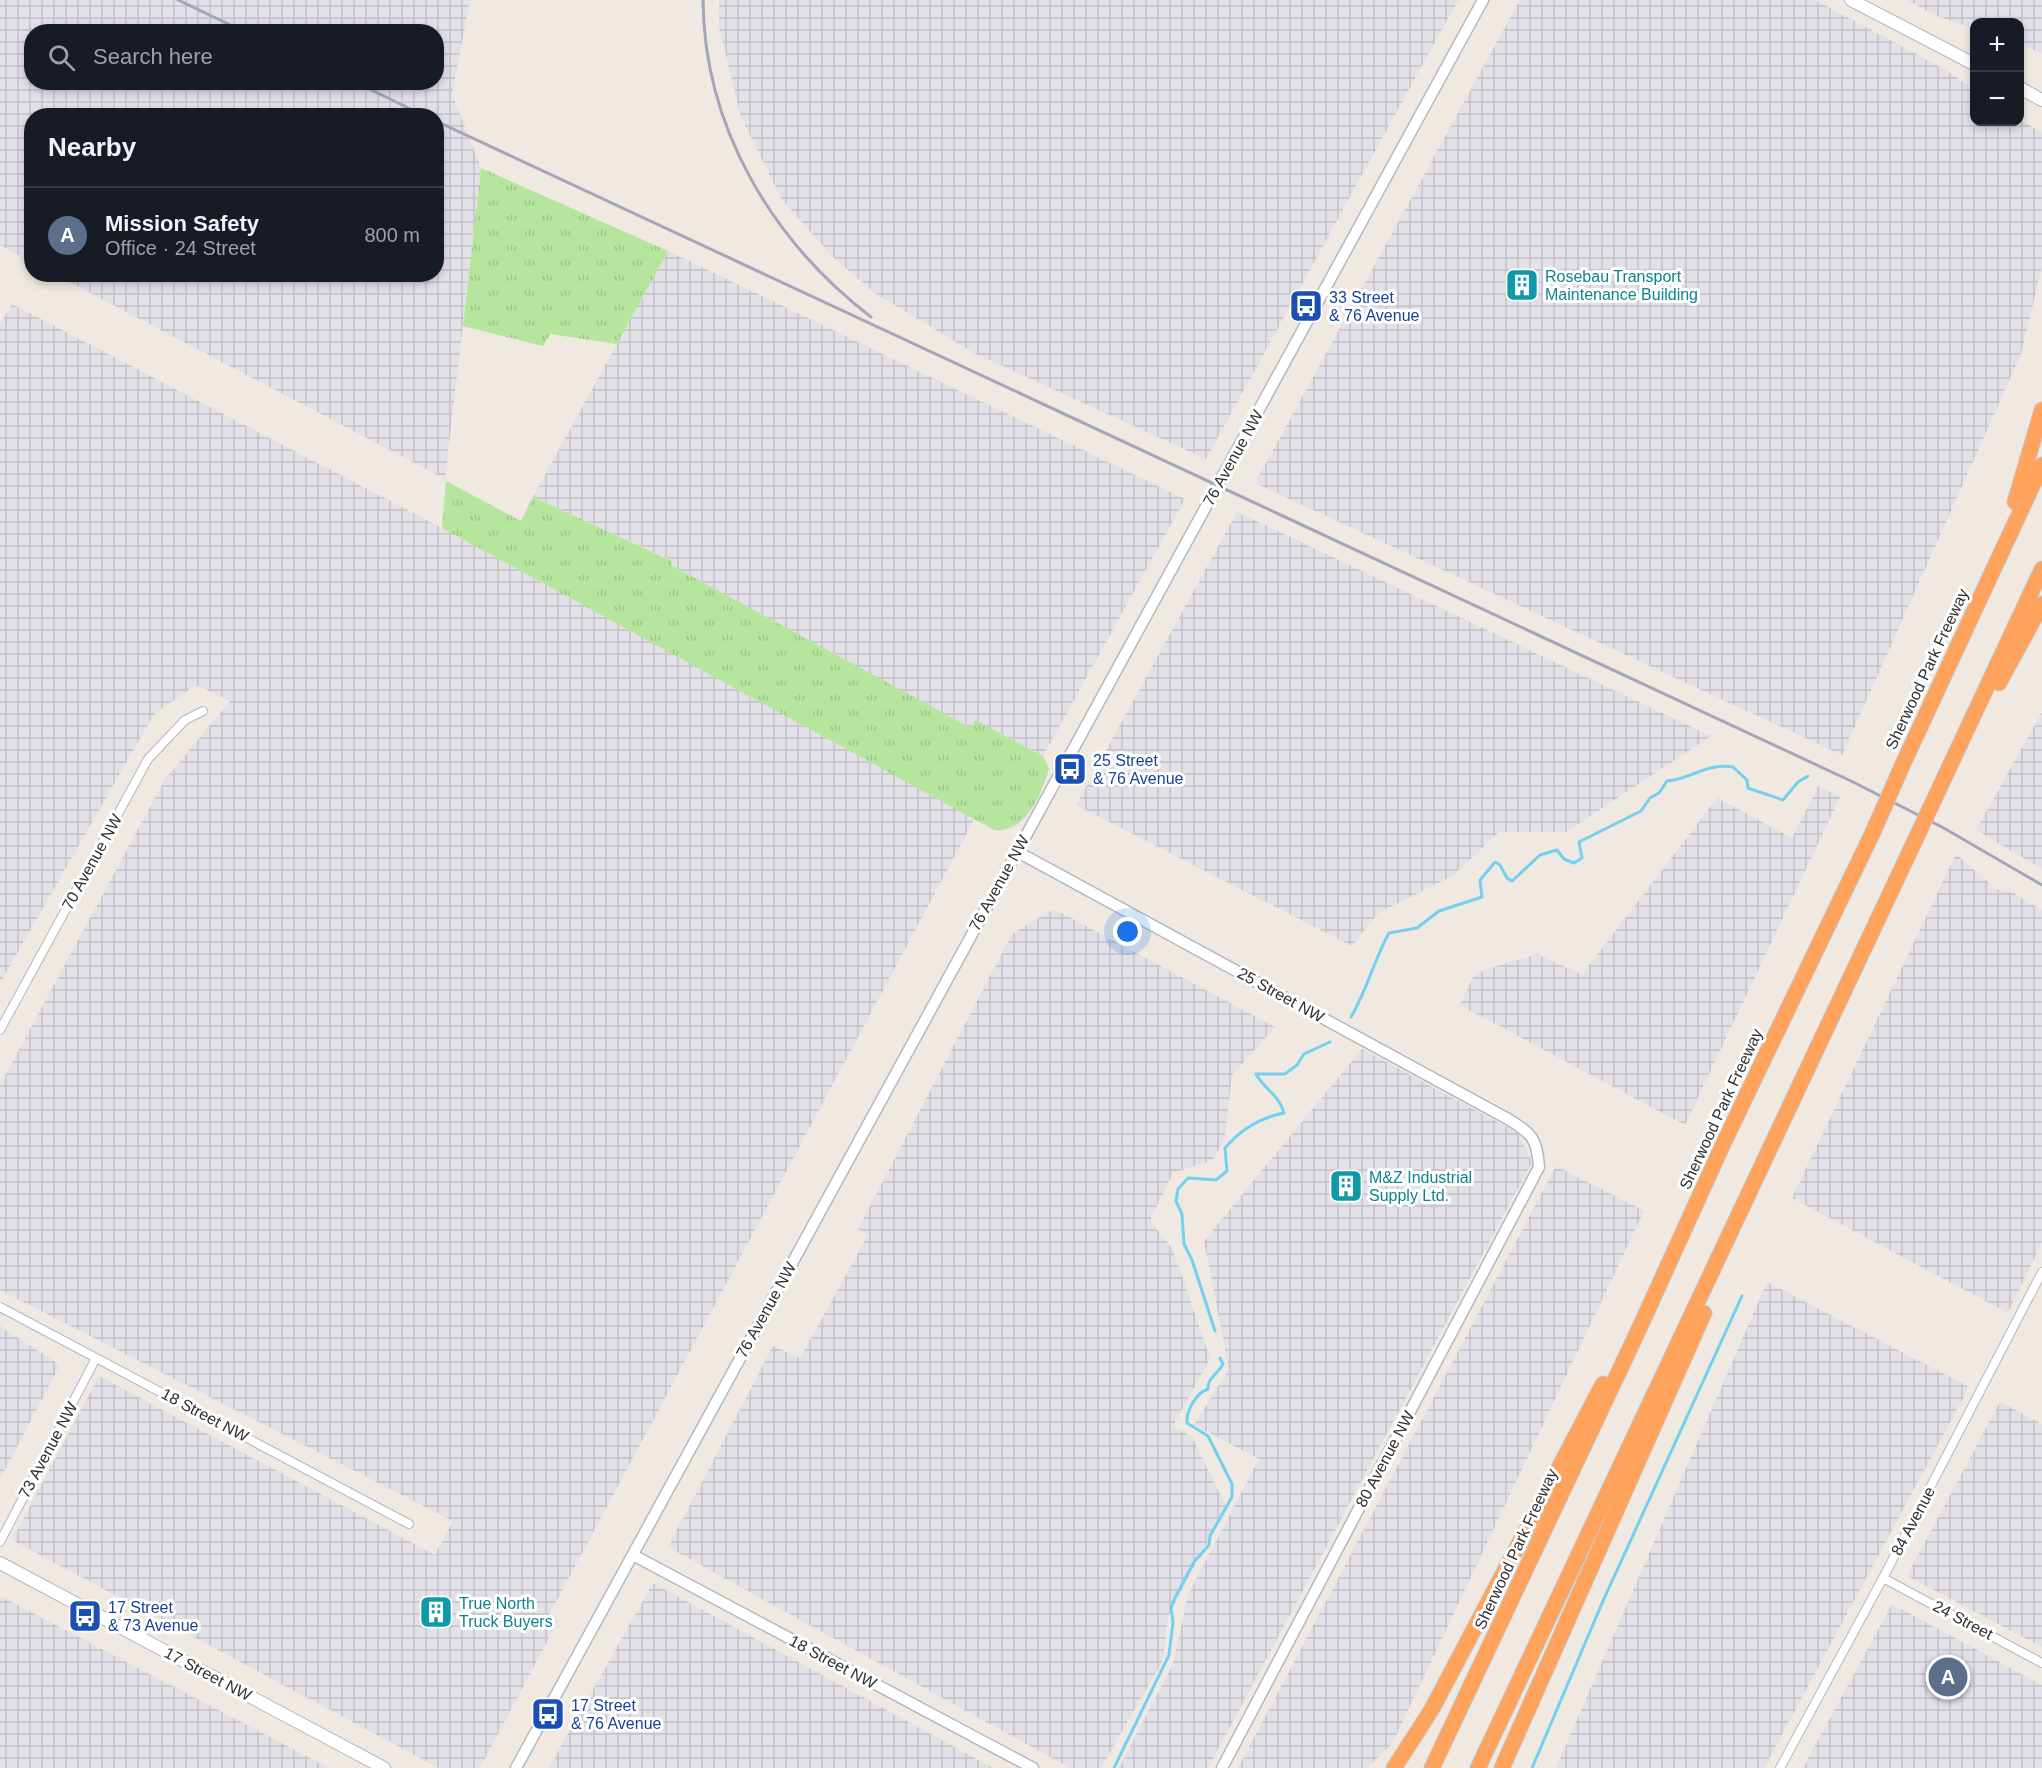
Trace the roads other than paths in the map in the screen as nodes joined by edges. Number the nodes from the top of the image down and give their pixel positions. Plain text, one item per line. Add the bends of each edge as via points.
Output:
1 (1483, 0) edge
2 (1851, 0) edge
3 (1970, 62) edge
4 (2024, 91) edge
5 (2042, 100) edge
6 (2042, 410) edge
7 (2042, 465) edge
8 (2042, 568) edge
9 (1992, 570) junction
10 (2042, 604) edge
11 (203, 711) dead end
12 (1955, 755) junction
13 (1016, 851) junction
14 (0, 1030) edge
15 (1538, 1148) joint
16 (1765, 1161) junction
17 (2042, 1272) edge
18 (0, 1308) edge
19 (1639, 1329) junction
20 (96, 1358) junction
21 (409, 1524) dead end
22 (0, 1542) edge
23 (633, 1555) junction
24 (0, 1563) edge
25 (1883, 1578) junction
26 (2042, 1663) edge
27 (384, 1768) edge
28 (516, 1768) edge
29 (1033, 1768) edge
30 (1222, 1768) edge
31 (1394, 1768) edge
32 (1432, 1768) edge
33 (1478, 1768) edge
34 (1502, 1768) edge
35 (1780, 1768) edge

1 - 13 street, 76 Avenue NW
2 - 3 main road
4 - 5 main road
6 - 9 highway
7 - 9 highway, Sherwood Park Freeway
8 - 12 highway
9 - 19 highway, Sherwood Park Freeway, bridge
10 - 12 highway
11 - 14 street, 70 Avenue NW via 185,720 148,759
12 - 16 highway, bridge
13 - 15 street, 25 Street NW via 1508,1119 1530,1132
13 - 23 street, 76 Avenue NW
15 - 30 street, 80 Avenue NW via 1539,1167
16 - 33 highway
16 - 34 highway via 1738,1236
17 - 25 street, 84 Avenue
18 - 20 street, 18 Street NW
19 - 31 highway via 1610,1371 1432,1709
19 - 32 highway, Sherwood Park Freeway
20 - 21 street, 18 Street NW
20 - 22 street, 73 Avenue NW
23 - 28 street, 76 Avenue NW
23 - 29 street, 18 Street NW
24 - 27 main road, 17 Street NW
25 - 26 street, 24 Street
25 - 35 street, 84 Avenue

